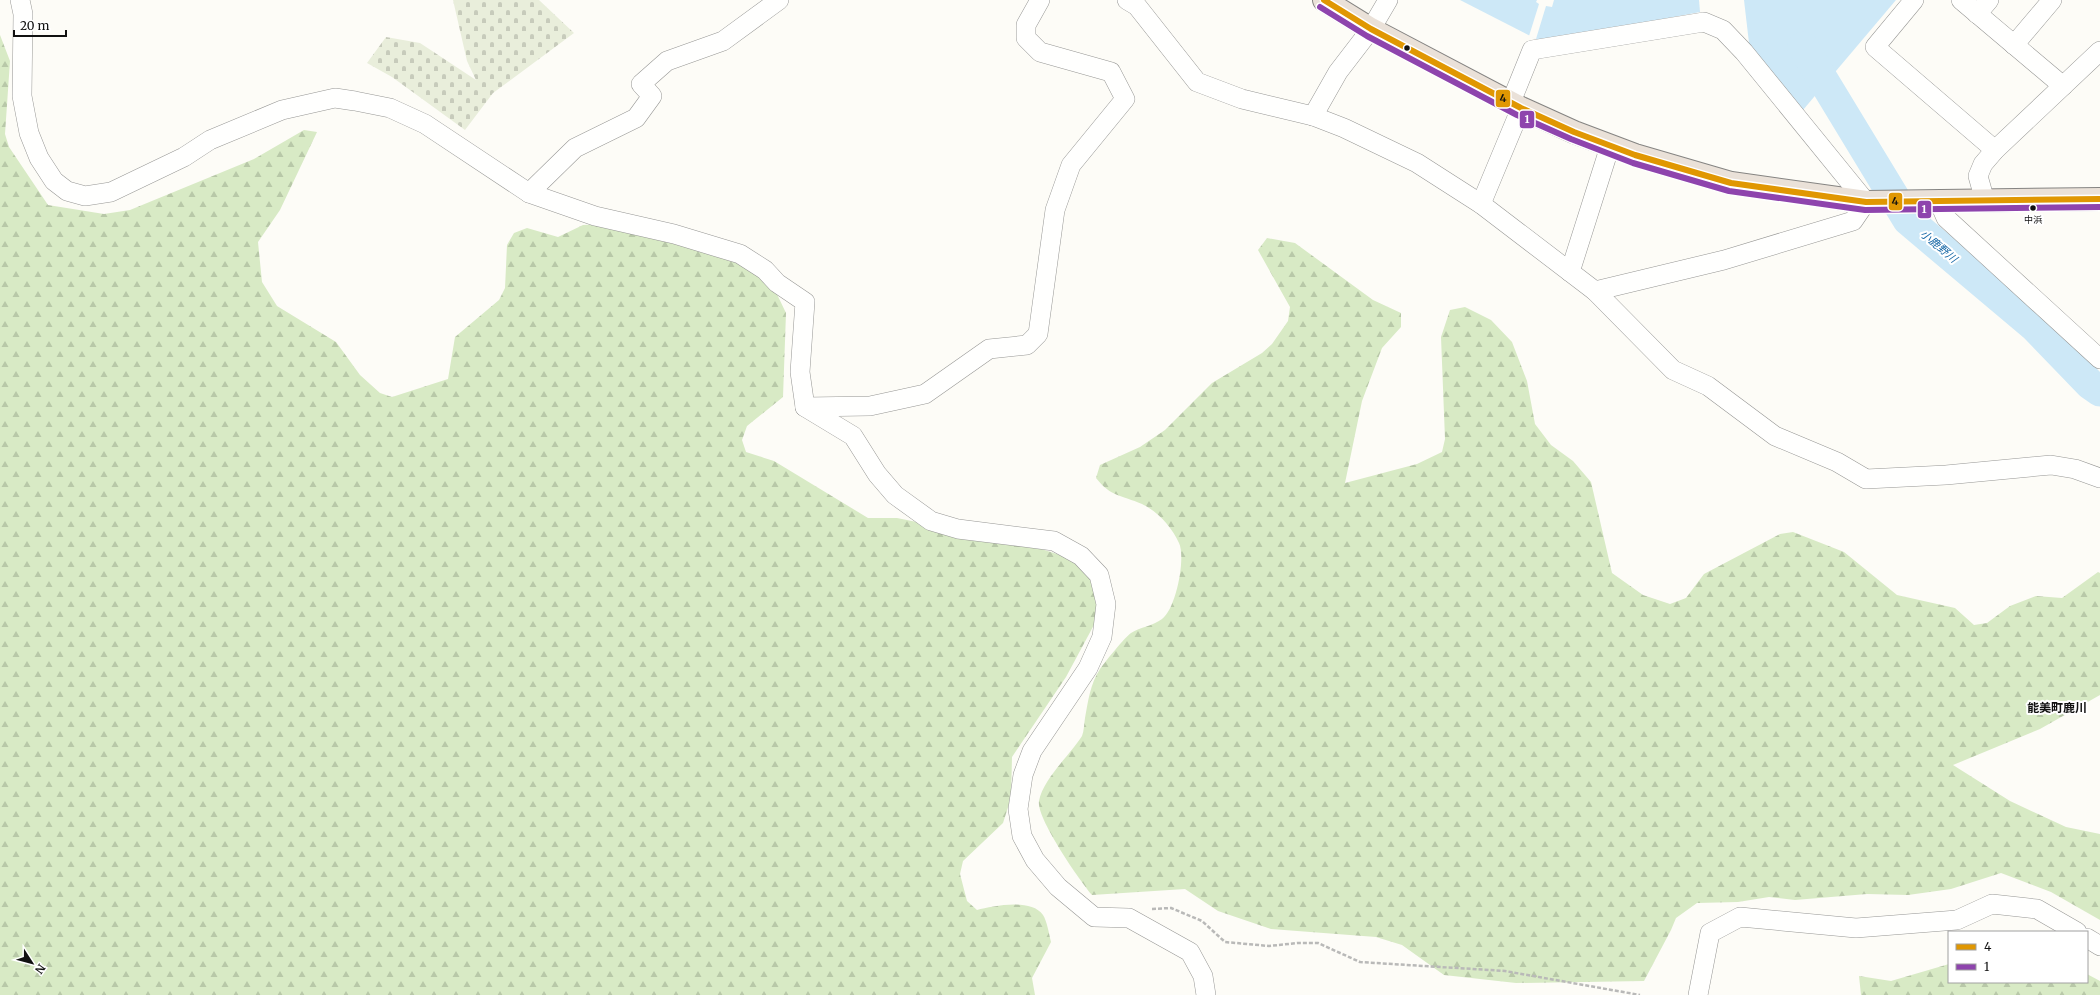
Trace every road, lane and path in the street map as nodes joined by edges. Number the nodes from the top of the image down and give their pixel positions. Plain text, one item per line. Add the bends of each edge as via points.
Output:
1 (20, 0) edge
2 (779, 0) edge
3 (1040, 0) edge
4 (1127, 0) edge
5 (1324, 0) edge
6 (1388, 0) edge
7 (1914, 0) edge
8 (1961, 0) edge
9 (2052, 0) edge
10 (1983, 7) edge
11 (1371, 29) junction
12 (2014, 45) junction
13 (2100, 51) edge
14 (2062, 86) junction
15 (1516, 105) junction
16 (1313, 116) junction
17 (1610, 146) junction
18 (1995, 150) junction
19 (529, 193) junction
20 (2100, 199) edge
21 (1985, 201) junction
22 (1870, 202) junction
23 (1934, 202) junction
24 (1481, 204) junction
25 (1570, 272) junction
26 (1595, 291) junction
27 (2100, 359) edge
28 (805, 407) junction
29 (2100, 478) edge
30 (1149, 909) dead end
31 (2075, 931) edge
32 (2088, 939) edge
33 (2100, 946) edge
34 (1206, 995) edge
35 (1640, 995) edge
36 (1698, 995) edge

1 - 19 street via 23,14 22,96 29,133 38,158 54,181 67,191 85,196 110,192 248,123 282,110 335,98 390,108 425,124
2 - 19 street via 723,41 667,61 641,84 652,96 636,118 575,148
3 - 28 street via 1026,24 1026,38 1040,52 1111,72 1125,99 1095,133 1069,171 1055,210 1038,334 1027,345 989,349 925,394 870,406
4 - 16 street via 1137,6 1197,82 1242,99
5 - 11 highway
6 - 11 street
7 - 18 street via 1875,47
8 - 10 street
9 - 12 street
10 - 12 street
11 - 15 highway
11 - 16 street via 1338,72
12 - 14 street
13 - 14 street
14 - 18 street
15 - 17 highway
15 - 22 street via 1532,50 1704,22 1723,30 1744,52
15 - 24 street
16 - 24 street via 1417,163
17 - 22 highway via 1688,172 1731,183
17 - 25 street
18 - 21 street via 1983,164 1978,176
19 - 28 street via 595,216 674,234 740,254 764,270 777,283 805,302 800,372
20 - 21 highway
21 - 23 highway
22 - 23 highway
22 - 26 street via 1853,221 1724,260
23 - 27 street via 1946,218
24 - 25 street
25 - 26 street
26 - 29 street via 1673,370 1708,386 1775,436 1837,462 1866,479 1946,475 2051,465 2075,469
28 - 34 street via 853,436 877,474 895,495 931,521 958,529 1054,541 1081,556 1099,575 1106,604 1102,638 1088,668 1032,751 1023,775 1018,809 1022,836 1035,860 1058,887 1094,917 1129,918 1190,952 1204,976
30 - 35 path via 1171,908 1202,922 1225,942 1269,946 1318,943 1360,962 1505,971
31 - 36 street via 2038,909 1992,904 1957,920 1856,928 1740,917 1710,933
32 - 33 street

